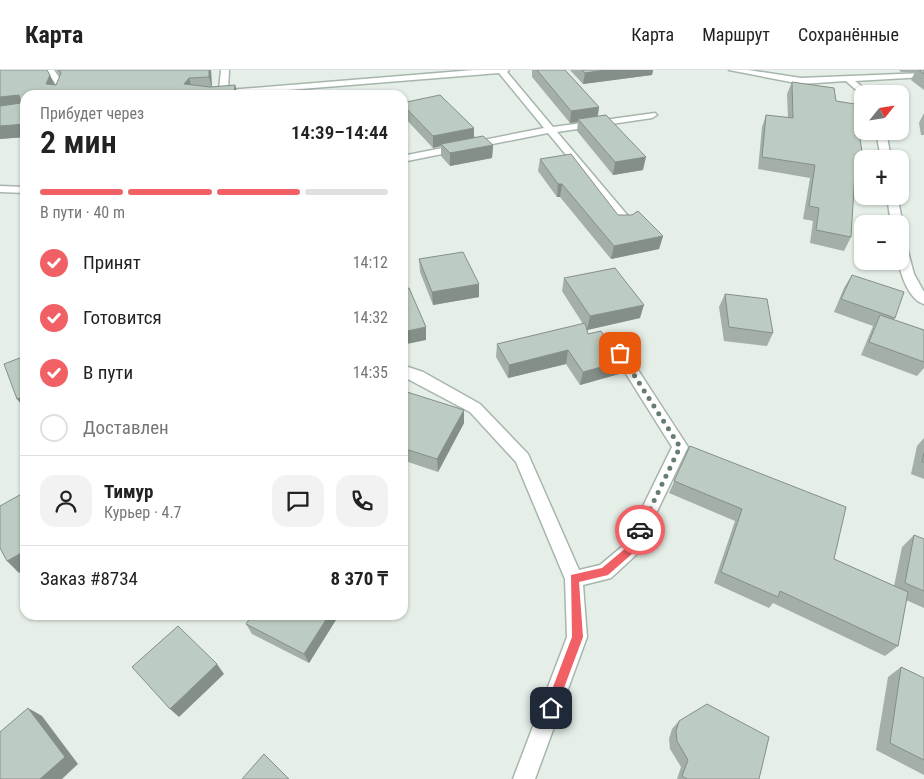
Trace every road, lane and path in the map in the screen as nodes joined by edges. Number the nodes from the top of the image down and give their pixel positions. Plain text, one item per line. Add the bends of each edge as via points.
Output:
1 (50, 70) edge
2 (225, 70) edge
3 (504, 70) edge
4 (733, 70) edge
5 (808, 70) edge
6 (480, 71) edge
7 (924, 75) edge
8 (849, 80) junction
9 (801, 81) junction
10 (855, 85) edge
11 (59, 90) edge
12 (223, 90) edge
13 (247, 90) edge
14 (652, 115) dead end
15 (549, 130) junction
16 (408, 158) edge
17 (0, 188) edge
18 (20, 190) edge
19 (628, 223) edge
20 (905, 270) edge
21 (924, 300) edge
22 (620, 353) edge
23 (408, 372) edge
24 (574, 578) junction
25 (524, 779) edge

1 - 11 street via 61,86
2 - 12 street
3 - 6 street
3 - 15 street
4 - 9 street
5 - 9 street
6 - 13 street
7 - 8 street
8 - 9 street
8 - 10 street
14 - 15 street
15 - 16 street
15 - 19 street
17 - 18 street
20 - 21 street
22 - 24 street via 680,447 630,550 605,572
23 - 24 street via 475,408 522,458
24 - 25 street via 577,637

